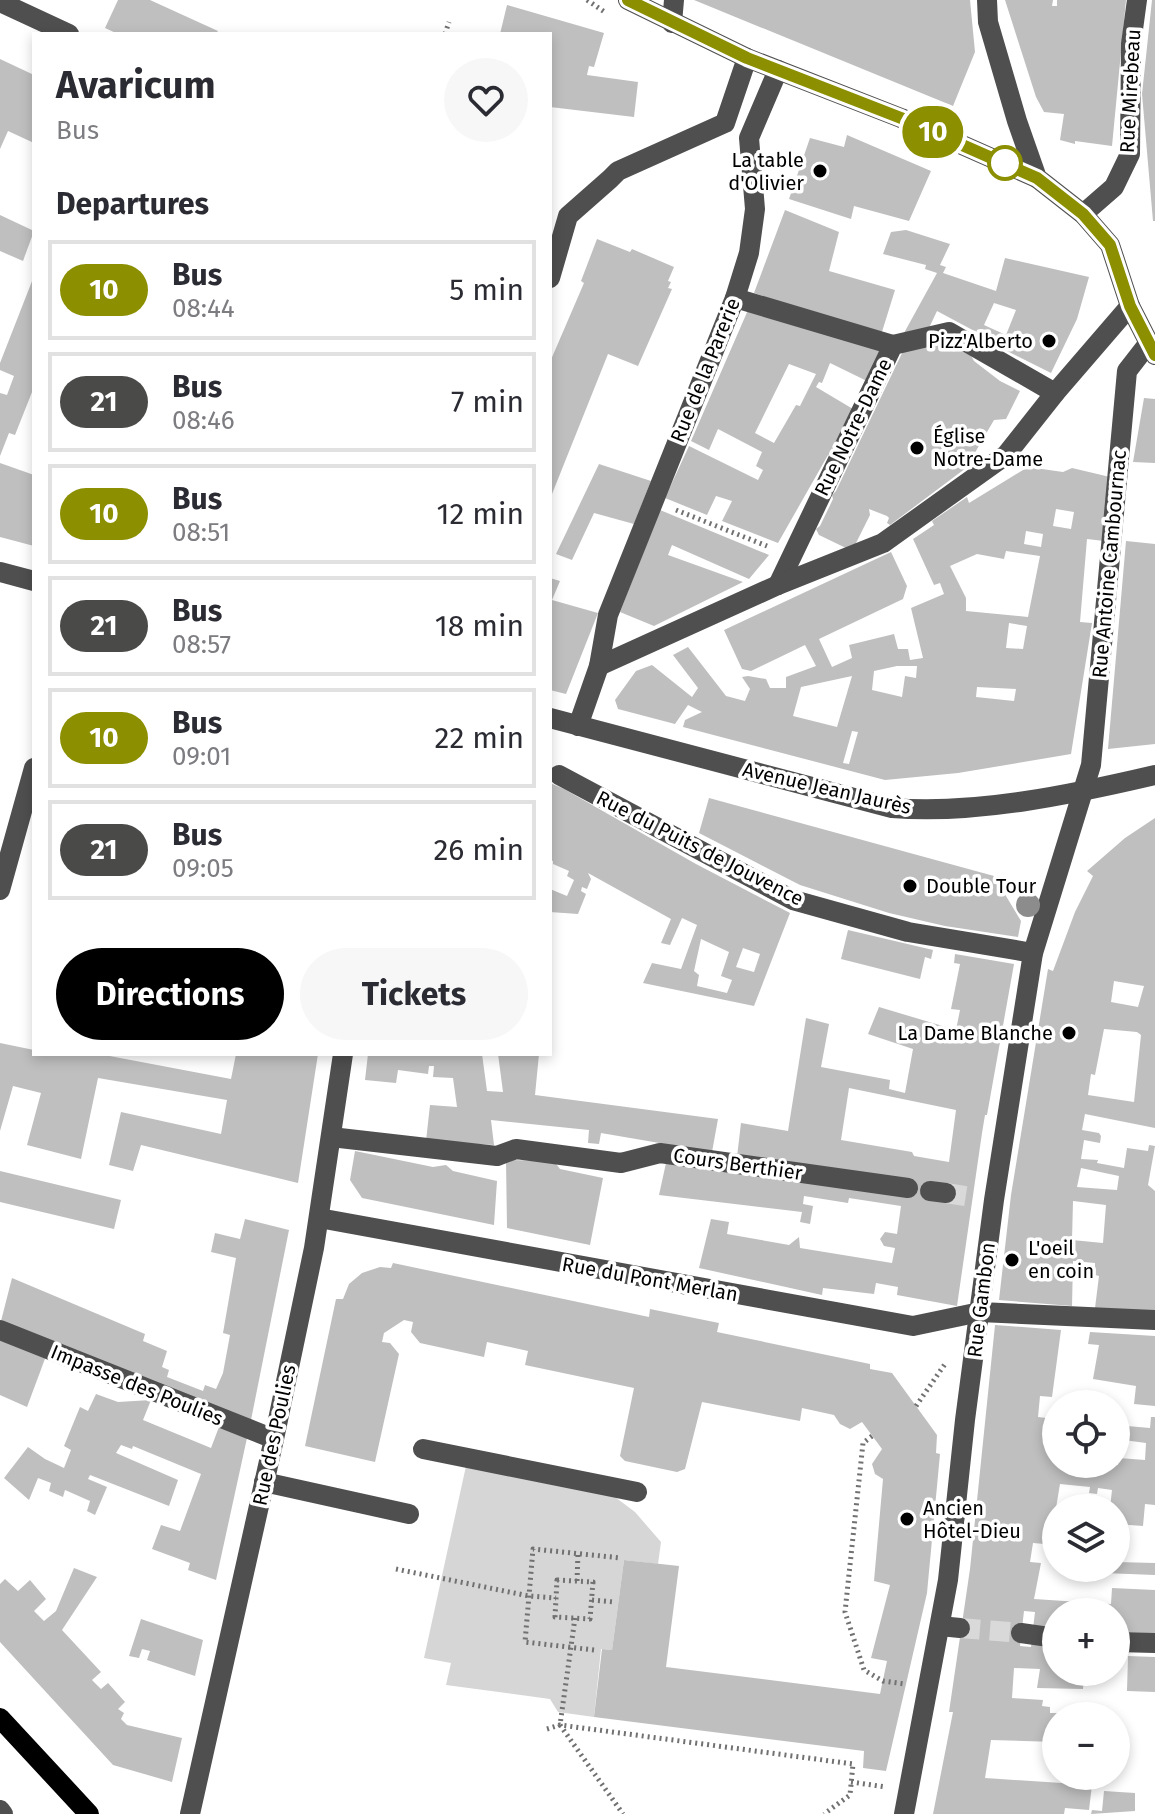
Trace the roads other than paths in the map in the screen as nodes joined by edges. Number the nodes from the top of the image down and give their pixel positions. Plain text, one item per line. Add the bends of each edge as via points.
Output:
1 (628, 0) edge
2 (674, 0) edge
3 (987, 0) edge
4 (1137, 0) edge
5 (0, 2) edge
6 (672, 23) junction
7 (65, 32) edge
8 (747, 58) junction
9 (778, 70) junction
10 (1037, 178) junction
11 (1083, 214) junction
12 (552, 271) edge
13 (735, 298) junction
14 (1130, 306) junction
15 (893, 345) junction
16 (1152, 349) edge
17 (1055, 393) junction
18 (0, 572) edge
19 (32, 580) edge
20 (778, 585) junction
21 (599, 666) junction
22 (552, 719) edge
23 (578, 726) junction
24 (32, 775) edge
25 (559, 775) dead end
26 (1155, 775) edge
27 (1084, 791) junction
28 (0, 890) edge
29 (1033, 953) junction
30 (343, 1056) edge
31 (331, 1137) junction
32 (908, 1188) dead end
33 (972, 1197) tunnel mouth
34 (994, 1200) junction
35 (319, 1218) junction
36 (980, 1312) junction
37 (1155, 1320) edge
38 (0, 1330) edge
39 (274, 1439) junction
40 (423, 1449) dead end
41 (264, 1482) junction
42 (637, 1492) dead end
43 (409, 1514) dead end
44 (1021, 1633) tunnel mouth
45 (1042, 1636) edge
46 (1130, 1642) edge
47 (1155, 1643) edge
48 (0, 1718) edge
49 (89, 1814) edge
50 (190, 1814) edge
51 (904, 1814) edge

1 - 6 street
2 - 6 street
3 - 10 street via 988,22
4 - 11 street, Rue Mirebeau via 1130,154 1114,187
5 - 7 street
6 - 8 street
8 - 9 street
8 - 12 street via 725,123 618,171 568,216
9 - 10 street
9 - 13 street, Rue de la Parerie via 749,138 755,209
10 - 11 street
11 - 14 street via 1110,245
13 - 15 street
13 - 21 street, Rue de la Parerie via 608,615
14 - 16 street
14 - 17 street
15 - 17 street, Rue Notre-Dame via 949,332
15 - 20 street, Rue Notre-Dame
16 - 27 street, Rue Antoine Cambournac via 1127,371 1091,765
17 - 20 street via 1006,455 883,543
18 - 19 street
20 - 21 street
21 - 23 street
22 - 23 street, Avenue Jean Jaurès
23 - 27 street, Avenue Jean Jaurès via 892,808 933,811
24 - 28 street
25 - 29 street, Rue du Puits de Jouvence via 793,900 908,932
26 - 27 street, Avenue Jean Jaurès
27 - 29 street, Rue Gambon
29 - 34 street, Rue Gambon
30 - 31 street, Rue des Poulies
31 - 32 street, Cours Berthier via 497,1156 516,1149 621,1163 660,1153
31 - 35 street, Rue des Poulies
33 - 34 street
34 - 36 street, Rue Gambon
35 - 36 street, Rue du Pont Merlan via 913,1326
35 - 39 street, Rue des Poulies
36 - 37 street, Rue du Pont Merlan
36 - 51 street, Rue Gambon via 948,1580 950,1627 929,1688
38 - 39 street, Impasse des Poulies
39 - 41 street, Rue des Poulies
40 - 42 street
41 - 43 street
41 - 50 street, Rue des Poulies
44 - 45 street
46 - 47 street
48 - 49 main road

